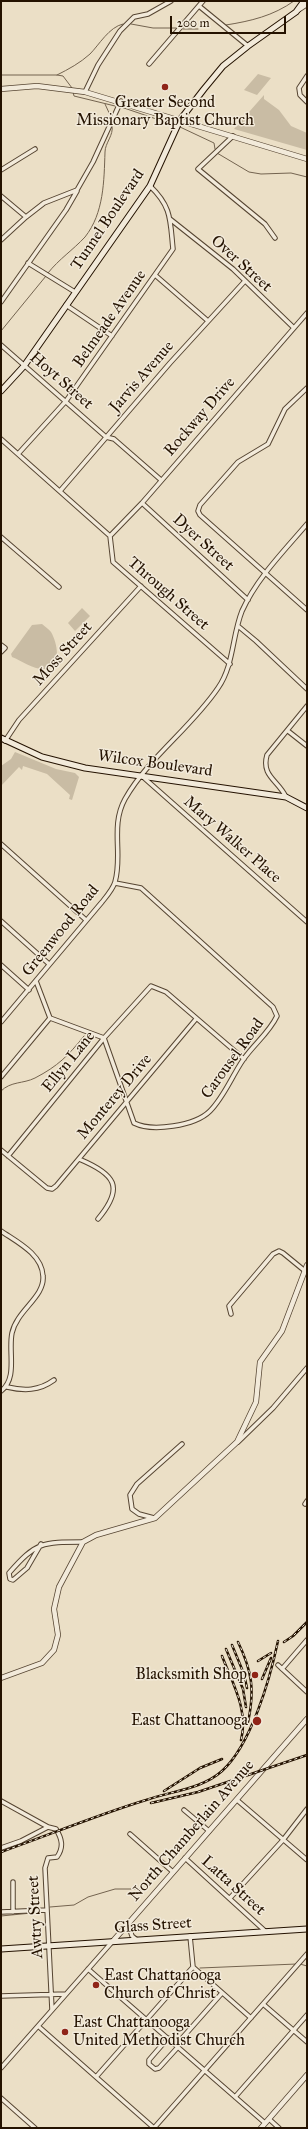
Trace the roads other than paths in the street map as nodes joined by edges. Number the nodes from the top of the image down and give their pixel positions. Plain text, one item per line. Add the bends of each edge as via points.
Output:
1 (171, 1) edge
2 (203, 1) edge
3 (304, 1) edge
4 (307, 4) edge
5 (199, 6) junction
6 (296, 12) junction
7 (248, 46) junction
8 (149, 64) dead end
9 (307, 76) edge
10 (1, 89) edge
11 (85, 92) junction
12 (121, 101) junction
13 (307, 102) edge
14 (180, 120) junction
15 (233, 136) junction
16 (35, 149) dead end
17 (307, 159) edge
18 (1, 170) edge
19 (150, 186) junction
20 (77, 190) junction
21 (1, 196) edge
22 (26, 216) junction
23 (170, 219) junction
24 (275, 238) dead end
25 (1, 240) edge
26 (28, 263) junction
27 (155, 275) junction
28 (244, 282) junction
29 (75, 292) junction
30 (1, 302) edge
31 (66, 305) junction
32 (307, 314) edge
33 (208, 321) junction
34 (294, 328) junction
35 (112, 336) junction
36 (1, 345) edge
37 (24, 366) junction
38 (307, 388) edge
39 (1, 391) edge
40 (66, 401) junction
41 (106, 437) junction
42 (1, 439) edge
43 (18, 454) junction
44 (161, 480) junction
45 (60, 490) junction
46 (142, 503) junction
47 (307, 524) edge
48 (110, 536) junction
49 (1, 537) edge
50 (265, 573) junction
51 (141, 586) junction
52 (59, 587) dead end
53 (248, 600) junction
54 (307, 610) edge
55 (238, 626) junction
56 (1, 644) edge
57 (1, 652) edge
58 (230, 664) junction
59 (307, 689) edge
60 (307, 706) edge
61 (288, 731) junction
62 (3, 740) edge
63 (307, 746) edge
64 (142, 776) junction
65 (286, 797) junction
66 (307, 808) edge
67 (1, 845) edge
68 (115, 883) junction
69 (86, 920) junction
70 (1, 921) edge
71 (307, 922) edge
72 (49, 964) junction
73 (1, 965) edge
74 (36, 981) junction
75 (29, 990) junction
76 (50, 1018) junction
77 (196, 1019) junction
78 (1, 1022) edge
79 (104, 1038) junction
80 (244, 1059) junction
81 (1, 1077) edge
82 (126, 1102) junction
83 (1, 1150) edge
84 (8, 1156) junction
85 (79, 1159) junction
86 (98, 1220) dead end
87 (1, 1231) edge
88 (307, 1265) edge
89 (305, 1271) junction
90 (231, 1314) dead end
91 (307, 1368) edge
92 (54, 1380) dead end
93 (7, 1387) junction
94 (1, 1391) edge
95 (238, 1442) junction
96 (182, 1444) dead end
97 (155, 1518) junction
98 (83, 1542) junction
99 (41, 1544) junction
100 (307, 1640) edge
101 (278, 1665) dead end
102 (282, 1669) junction
103 (1, 1678) edge
104 (307, 1692) edge
105 (307, 1719) edge
106 (236, 1800) junction
107 (1, 1801) edge
108 (307, 1809) edge
109 (184, 1810) dead end
110 (48, 1827) junction
111 (209, 1831) junction
112 (130, 1834) dead end
113 (283, 1840) junction
114 (1, 1848) edge
115 (184, 1858) junction
116 (307, 1860) edge
117 (172, 1872) junction
118 (13, 1882) dead end
119 (230, 1898) junction
120 (47, 1910) junction
121 (1, 1912) edge
122 (13, 1912) junction
123 (128, 1923) junction
124 (307, 1929) edge
125 (265, 1931) junction
126 (190, 1936) junction
127 (137, 1940) junction
128 (113, 1941) junction
129 (50, 1946) junction
130 (1, 1949) edge
131 (307, 1954) edge
132 (193, 1967) junction
133 (88, 1969) junction
134 (52, 1993) junction
135 (222, 1993) junction
136 (66, 1994) junction
137 (1, 1996) edge
138 (263, 2004) junction
139 (52, 2010) junction
140 (307, 2015) edge
141 (251, 2018) junction
142 (147, 2020) junction
143 (38, 2026) junction
144 (293, 2030) junction
145 (168, 2038) junction
146 (307, 2042) edge
147 (177, 2046) junction
148 (1, 2068) edge
149 (205, 2070) junction
150 (307, 2075) edge
151 (96, 2077) junction
152 (235, 2097) junction
153 (1, 2098) edge
154 (267, 2121) junction
155 (36, 2128) edge
156 (154, 2128) edge
157 (261, 2128) edge
158 (279, 2128) edge

1 - 11 street via 148,14 134,17 120,31 98,65
2 - 5 street
3 - 6 main road
4 - 6 street, Tunnel Boulevard
5 - 7 street
5 - 8 street
6 - 7 main road, Tunnel Boulevard
7 - 14 main road, Tunnel Boulevard via 223,66
9 - 13 street via 299,88 300,95
10 - 11 street via 37,86
11 - 12 street
12 - 14 street
12 - 20 street
14 - 15 street
14 - 19 main road, Tunnel Boulevard
15 - 17 street
15 - 24 street via 198,169 265,224
16 - 18 street
19 - 23 street, Belmeade Avenue via 163,198
19 - 29 main road, Tunnel Boulevard
20 - 22 street via 49,200
20 - 26 street via 66,210
21 - 22 street
22 - 25 street
23 - 27 street, Belmeade Avenue via 173,249
23 - 28 street, Over Street via 233,269
26 - 29 street
26 - 30 street
27 - 33 street
27 - 35 street, Belmeade Avenue
28 - 33 street, Jarvis Avenue
28 - 34 street, Over Street
29 - 31 main road, Tunnel Boulevard
31 - 35 street
31 - 37 main road, Tunnel Boulevard
32 - 34 street, Rockway Drive
33 - 41 street, Jarvis Avenue
34 - 44 street, Rockway Drive
35 - 40 street, Belmeade Avenue
36 - 37 street, Hoyt Street
37 - 39 main road, Tunnel Boulevard
37 - 40 street, Hoyt Street
38 - 50 street via 284,409 268,444 238,462 200,505 198,511
40 - 41 street, Hoyt Street
40 - 43 street, Belmeade Avenue
41 - 44 street, Hoyt Street via 114,439
41 - 45 street, Jarvis Avenue
42 - 43 street
43 - 45 street
44 - 46 street, Rockway Drive
45 - 48 street
46 - 48 street, Rockway Drive
46 - 53 street, Dyer Street
47 - 50 street, Greenwood Road
48 - 51 street, Through Street via 113,562
49 - 52 street
50 - 53 street, Greenwood Road
50 - 54 street
51 - 58 street, Through Street
51 - 62 street, Moss Street
53 - 55 street, Greenwood Road
55 - 58 street, Greenwood Road
55 - 59 street
56 - 57 street via 5,648
58 - 64 street, Greenwood Road via 218,689
60 - 61 street
61 - 63 street
61 - 65 street via 267,755 265,762 266,770
62 - 64 main road, Wilcox Boulevard via 53,761
64 - 65 main road, Wilcox Boulevard
64 - 68 street, Greenwood Road via 125,799 117,817
64 - 71 street, Mary Walker Place
65 - 66 main road, Wilcox Boulevard
67 - 69 street
68 - 69 street, Greenwood Road
68 - 80 street, Carousel Road via 141,888 273,1007 277,1016 272,1027
69 - 72 street, Greenwood Road
70 - 72 street
72 - 74 street, Greenwood Road
73 - 75 street
74 - 75 street, Greenwood Road
74 - 76 street
75 - 78 street, Greenwood Road
76 - 79 street
76 - 81 street
77 - 79 street, Ellyn Lane via 166,992 151,986
77 - 80 street
77 - 82 street, Monterey Drive
79 - 82 street, Carousel Road
79 - 84 street, Ellyn Lane
80 - 82 street, Carousel Road via 209,1112 191,1121 171,1126 143,1127 134,1123
82 - 85 street, Monterey Drive
83 - 84 street
84 - 85 street, Monterey Drive via 40,1183 52,1189
85 - 86 street via 100,1167 110,1178 115,1190 111,1202
87 - 93 street via 37,1258 44,1275 40,1292 23,1310 12,1333
88 - 89 street
89 - 90 street via 284,1253 279,1251 273,1254 229,1306
89 - 95 street via 282,1330 260,1362 256,1402
91 - 95 street via 273,1408
92 - 93 street via 45,1387 30,1390
93 - 94 street
95 - 97 street
96 - 97 street via 137,1484 130,1495 132,1509 139,1514
97 - 98 street via 96,1535
98 - 99 street
98 - 103 street via 59,1587 54,1609 58,1635 54,1650 42,1663
99 - 99 street via 29,1552 9,1573 10,1579 13,1580 27,1568
100 - 102 street
101 - 102 street
102 - 104 street
105 - 106 street, North Chamberlain Avenue
106 - 111 street, North Chamberlain Avenue
106 - 113 street
107 - 110 street
108 - 113 street
109 - 111 street
110 - 114 street
110 - 120 street, Awtry Street via 56,1829 62,1839 62,1851 57,1857 48,1858 45,1868
111 - 115 street, North Chamberlain Avenue
112 - 117 street
113 - 116 street
113 - 119 street
115 - 117 street, North Chamberlain Avenue
115 - 119 street, Latta Street
117 - 123 street, North Chamberlain Avenue
118 - 122 street
119 - 125 street, Latta Street
120 - 122 street
120 - 129 street, Awtry Street
121 - 122 street
123 - 127 street via 132,1936
123 - 128 street, North Chamberlain Avenue
124 - 125 main road, Glass Street
125 - 126 main road, Glass Street
126 - 127 main road, Glass Street
126 - 132 street
127 - 128 main road, Glass Street
128 - 129 main road, Glass Street
128 - 133 street, North Chamberlain Avenue
129 - 130 main road, Glass Street
129 - 134 street, Awtry Street
131 - 138 street
132 - 135 street
132 - 142 street
133 - 136 street, North Chamberlain Avenue
133 - 142 street
134 - 136 street
134 - 137 street
134 - 139 street, Awtry Street
135 - 141 street
135 - 147 street
136 - 139 street, North Chamberlain Avenue
138 - 141 street
138 - 144 street
139 - 143 street, North Chamberlain Avenue
140 - 144 street
141 - 149 street
142 - 145 street
142 - 151 street
143 - 148 street, North Chamberlain Avenue
143 - 151 street
144 - 146 street
144 - 152 street
145 - 147 street
145 - 147 street via 149,2064 155,2069 159,2068
147 - 149 street
149 - 152 street
149 - 156 street
150 - 154 street
151 - 156 street
152 - 154 street
153 - 155 street
154 - 157 street
154 - 158 street

